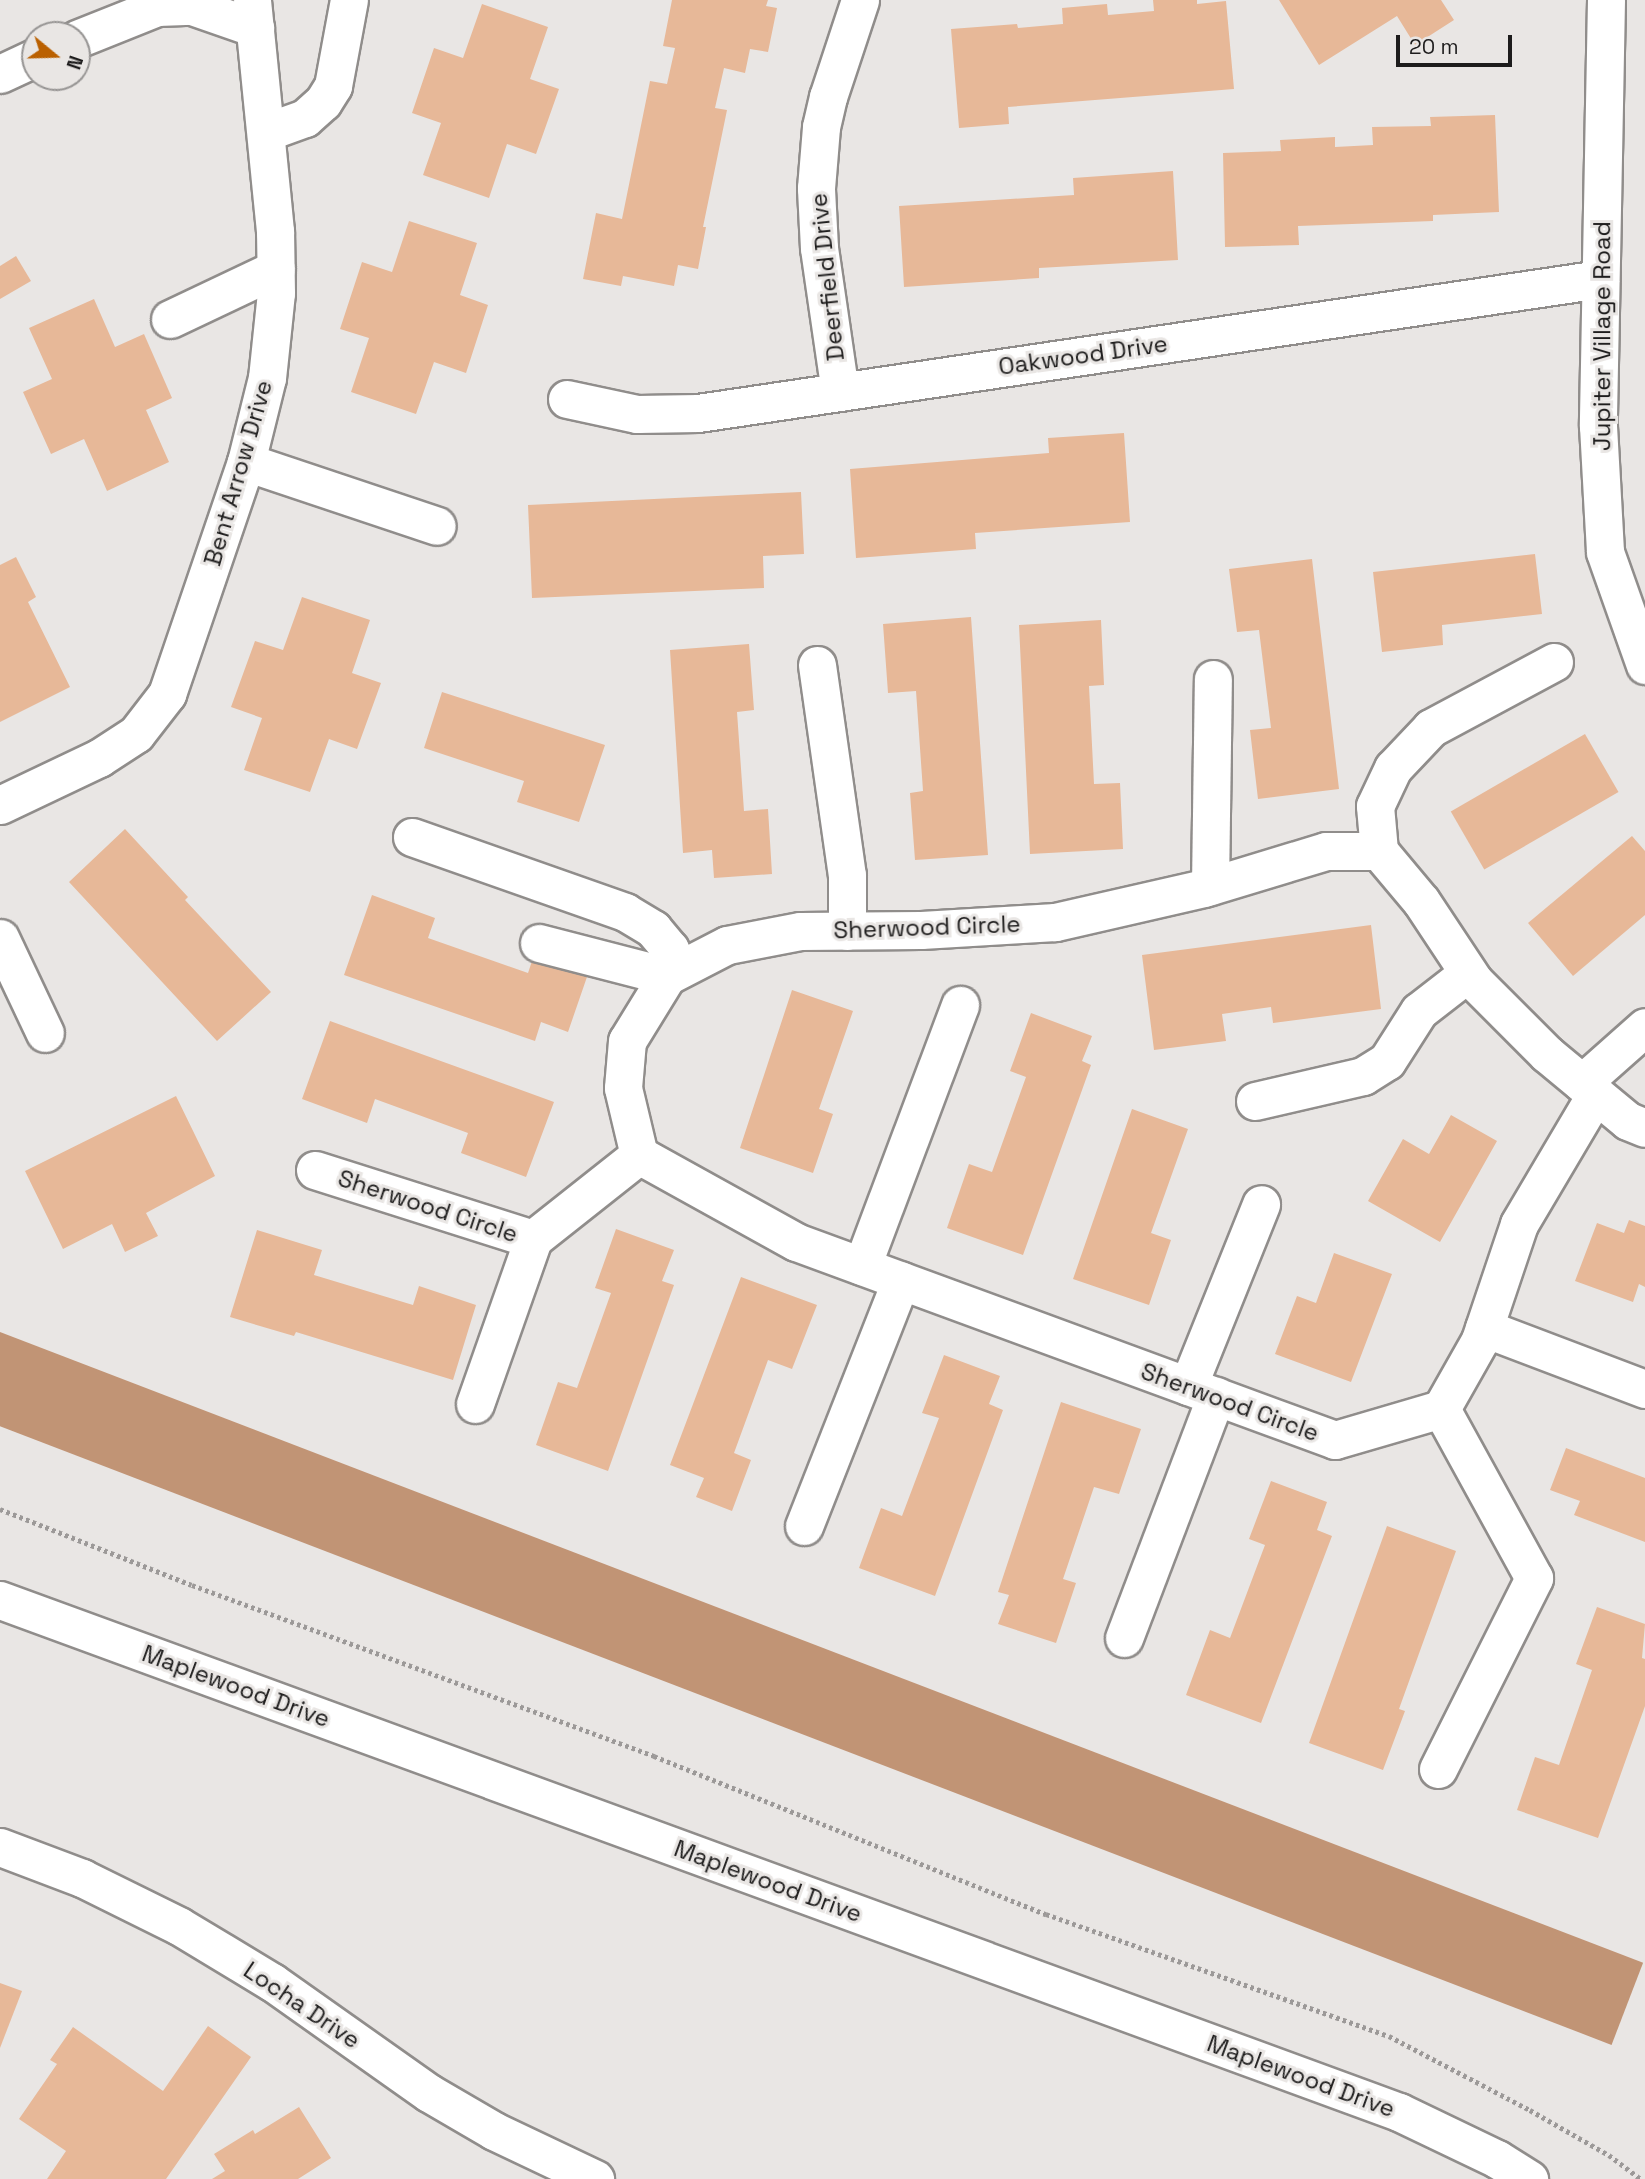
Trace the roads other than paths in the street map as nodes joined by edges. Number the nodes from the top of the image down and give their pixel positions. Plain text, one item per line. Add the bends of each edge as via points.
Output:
1 (349, 0) edge
2 (860, 0) edge
3 (1606, 0) edge
4 (254, 14) edge
5 (91, 32) edge
6 (21, 64) edge
7 (0, 74) edge
8 (266, 132) junction
9 (276, 269) junction
10 (1600, 279) junction
11 (170, 319) dead end
12 (840, 391) junction
13 (567, 399) dead end
14 (246, 462) junction
15 (437, 526) dead end
16 (1554, 662) dead end
17 (817, 665) dead end
18 (1645, 665) edge
19 (1213, 679) dead end
20 (0, 805) edge
21 (412, 837) dead end
22 (1379, 851) junction
23 (1210, 886) junction
24 (847, 931) junction
25 (0, 939) edge
26 (539, 943) dead end
27 (673, 972) junction
28 (1468, 973) junction
29 (960, 1005) dead end
30 (1645, 1027) edge
31 (45, 1033) dead end
32 (1589, 1089) junction
33 (1255, 1101) dead end
34 (1645, 1128) edge
35 (639, 1155) junction
36 (315, 1170) dead end
37 (1261, 1204) dead end
38 (533, 1239) junction
39 (862, 1266) junction
40 (901, 1280) junction
41 (1484, 1328) junction
42 (1645, 1389) edge
43 (1202, 1391) junction
44 (475, 1404) dead end
45 (1441, 1409) junction
46 (804, 1526) dead end
47 (0, 1600) edge
48 (1124, 1638) dead end
49 (1438, 1769) dead end
50 (0, 1846) edge
51 (595, 2179) edge
52 (1529, 2179) edge

1 - 8 street via 333,86 323,102 305,118
2 - 12 street, Deerfield Drive via 828,97 816,188 819,248
3 - 10 street, Jupiter Village Road
4 - 5 street via 192,6 157,7
4 - 8 street, Bent Arrow Drive
6 - 7 street
8 - 9 street, Bent Arrow Drive
9 - 11 street
9 - 14 street, Bent Arrow Drive via 267,379
10 - 12 street, Oakwood Drive
10 - 18 street, Jupiter Village Road via 1598,426 1605,552
12 - 13 street, Oakwood Drive via 667,415 607,410
14 - 15 street
14 - 20 street, Bent Arrow Drive via 167,694 127,740
16 - 22 street via 1431,728 1393,768 1375,806
17 - 24 street via 847,875
19 - 23 street
21 - 27 street via 625,912 653,929 670,949
22 - 23 street, Sherwood Circle via 1326,851
22 - 28 street via 1421,901
23 - 24 street, Sherwood Circle via 1055,922
24 - 27 street, Sherwood Circle via 800,931 727,945
25 - 31 street
26 - 27 street
27 - 35 street via 627,1041 623,1088
28 - 32 street via 1547,1054
28 - 33 street via 1419,1011 1387,1061 1363,1076
29 - 39 street
30 - 32 street
32 - 34 street via 1628,1121
32 - 41 street via 1519,1224
35 - 38 street, Sherwood Circle
35 - 39 street, Sherwood Circle via 796,1242
36 - 38 street, Sherwood Circle
37 - 43 street
38 - 44 street
39 - 40 street, Sherwood Circle
40 - 43 street, Sherwood Circle
40 - 46 street
41 - 42 street
41 - 45 street
43 - 45 street, Sherwood Circle via 1335,1440
43 - 48 street
45 - 49 street via 1534,1577
47 - 52 street, Maplewood Drive via 1399,2112
50 - 51 street, Locha Drive via 82,1878 179,1926 272,1982 429,2093 494,2131

